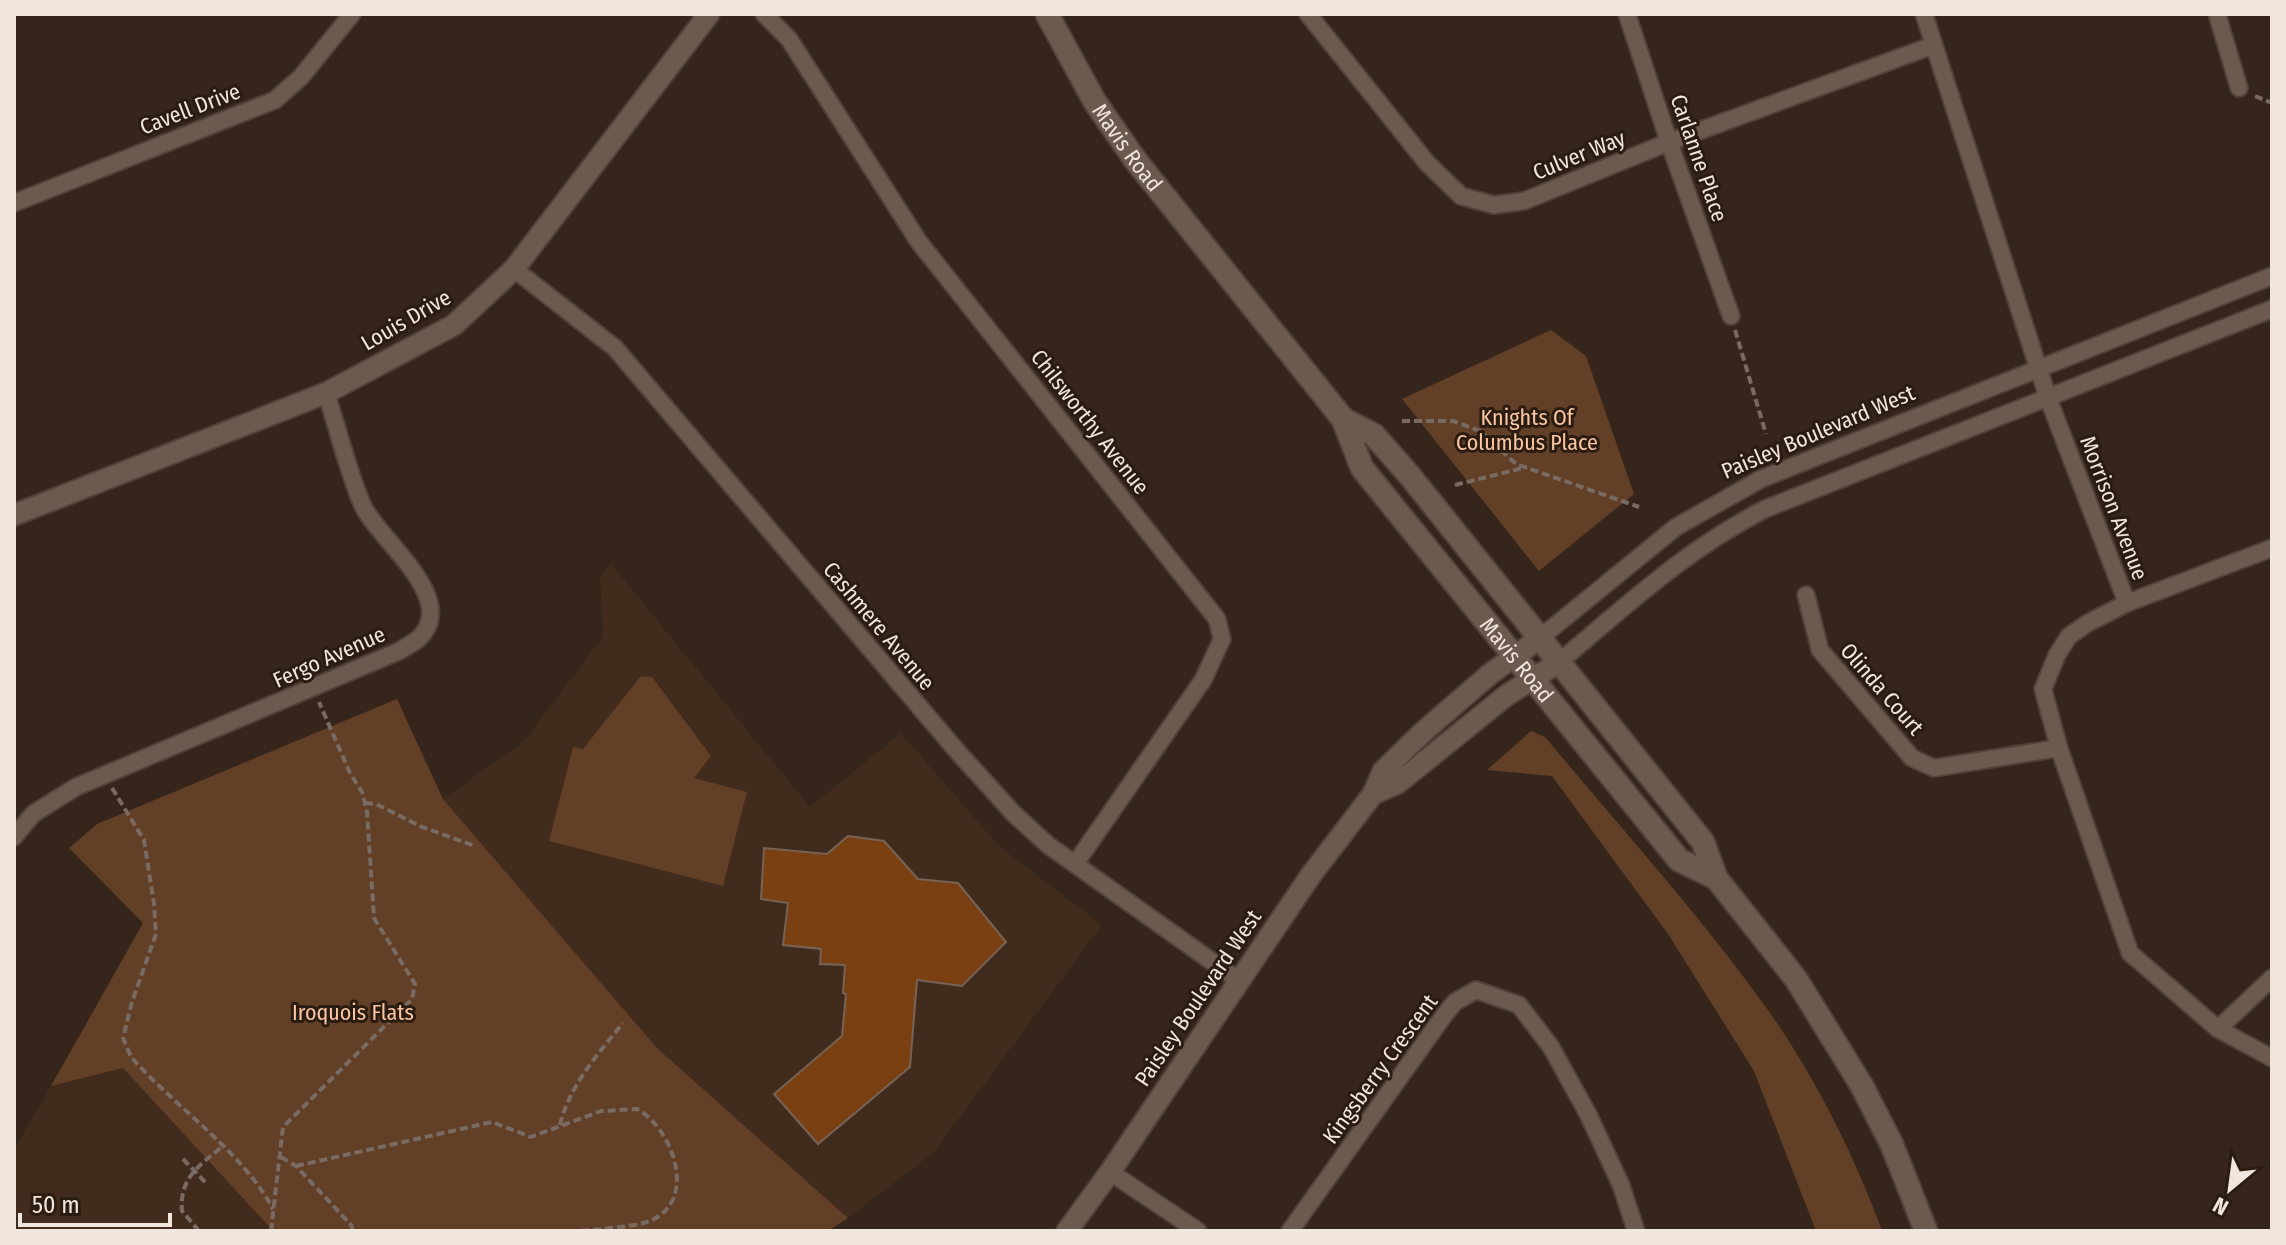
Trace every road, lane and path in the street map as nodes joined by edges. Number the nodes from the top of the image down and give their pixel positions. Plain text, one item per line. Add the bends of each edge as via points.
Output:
1 (352, 14) edge
2 (709, 14) edge
3 (764, 14) edge
4 (1047, 14) edge
5 (1308, 14) edge
6 (1627, 14) edge
7 (1924, 14) edge
8 (2217, 14) edge
9 (1934, 45) junction
10 (2239, 88) dead end
11 (1669, 142) junction
12 (14, 203) edge
13 (514, 269) junction
14 (2272, 276) edge
15 (2272, 309) edge
16 (1731, 316) joint
17 (2039, 369) junction
18 (326, 393) junction
19 (2048, 398) junction
20 (1343, 419) junction
21 (1402, 421) dead end
22 (1766, 434) dead end
23 (1527, 467) junction
24 (1455, 485) dead end
25 (1639, 507) dead end
26 (14, 515) edge
27 (2272, 548) edge
28 (1806, 595) dead end
29 (2127, 603) junction
30 (1540, 638) junction
31 (1514, 658) junction
32 (1558, 663) junction
33 (1531, 679) junction
34 (314, 689) junction
35 (2059, 748) junction
36 (105, 775) junction
37 (1373, 794) junction
38 (365, 803) junction
39 (14, 837) edge
40 (475, 846) dead end
41 (1075, 864) junction
42 (1716, 878) junction
43 (2272, 978) edge
44 (1238, 980) junction
45 (623, 1023) dead end
46 (2218, 1029) junction
47 (2272, 1058) edge
48 (560, 1125) junction
49 (222, 1147) junction
50 (281, 1157) junction
51 (183, 1159) dead end
52 (296, 1166) junction
53 (193, 1169) junction
54 (1110, 1172) junction
55 (206, 1183) dead end
56 (274, 1211) junction
57 (199, 1231) edge
58 (271, 1231) edge
59 (353, 1231) edge
60 (579, 1231) edge
61 (1067, 1231) edge
62 (1198, 1231) edge
63 (1290, 1231) edge
64 (1636, 1231) edge
65 (1926, 1231) edge

1 - 12 street, Cavell Drive via 301,77 275,100
2 - 13 street, Louis Drive
3 - 41 street, Chilsworthy Avenue via 789,39 919,242 1217,619 1222,639 1203,680
4 - 20 main road, Mavis Road via 1095,102 1136,161
5 - 11 street, Culver Way via 1427,163 1461,196 1494,205 1524,201
6 - 11 street, Carlanne Place
7 - 9 street, Morrison Avenue
8 - 10 street
9 - 11 street, Culver Way
9 - 17 street, Morrison Avenue
11 - 16 street, Carlanne Place
13 - 18 street, Louis Drive via 454,325
13 - 41 street, Cashmere Avenue via 615,348 966,762 1014,814
14 - 17 street, Paisley Boulevard West
15 - 19 street, Paisley Boulevard West
16 - 22 path
17 - 19 street, Morrison Avenue
17 - 30 street, Paisley Boulevard West via 1780,470 1709,506
18 - 26 street, Louis Drive
18 - 34 street, Fergo Avenue via 363,507 426,589 429,609 420,638
19 - 29 street, Morrison Avenue
19 - 32 street, Paisley Boulevard West via 1739,522 1680,560
20 - 30 main road, Mavis Road via 1374,435
20 - 31 main road, Mavis Road via 1362,468
21 - 23 path via 1453,421 1480,431 1516,464
23 - 24 path
23 - 25 path
27 - 29 street
28 - 35 street, Olinda Court via 1820,650 1912,758 1934,768
29 - 35 street, Morrison Avenue via 2069,636 2057,655 2043,689
30 - 31 street, Paisley Boulevard West
30 - 32 main road, Mavis Road
31 - 33 main road, Mavis Road
31 - 37 street, Paisley Boulevard West via 1423,732 1383,771
32 - 33 street, Paisley Boulevard West
32 - 42 main road, Mavis Road via 1703,842
33 - 37 street, Paisley Boulevard West via 1398,783
33 - 42 main road, Mavis Road via 1679,860
34 - 36 street, Fergo Avenue
34 - 38 path
35 - 46 street, Morrison Avenue via 2130,953
36 - 39 street, Fergo Avenue via 33,814
36 - 49 path via 144,840 154,904 156,934 123,1038 148,1076
37 - 44 street, Paisley Boulevard West
38 - 40 path
38 - 50 path via 374,918 415,984 412,999 283,1127
41 - 44 street, Cashmere Avenue
42 - 65 main road, Mavis Road via 1830,1031 1892,1145
43 - 46 street
44 - 54 street, Paisley Boulevard West
45 - 48 path via 576,1086
46 - 47 street, Morrison Avenue
48 - 52 path via 531,1137 492,1122
48 - 60 path via 601,1111 637,1109 660,1129 677,1174 672,1201 652,1221
49 - 53 path
49 - 56 path via 264,1192
50 - 52 path
50 - 56 path
51 - 53 path
52 - 59 path
53 - 55 path
53 - 57 path via 181,1201 182,1211
54 - 61 street, Paisley Boulevard West
54 - 62 street
56 - 58 path
63 - 64 street, Kingsberry Crescent via 1445,1014 1476,990 1519,1005 1551,1047 1621,1185

